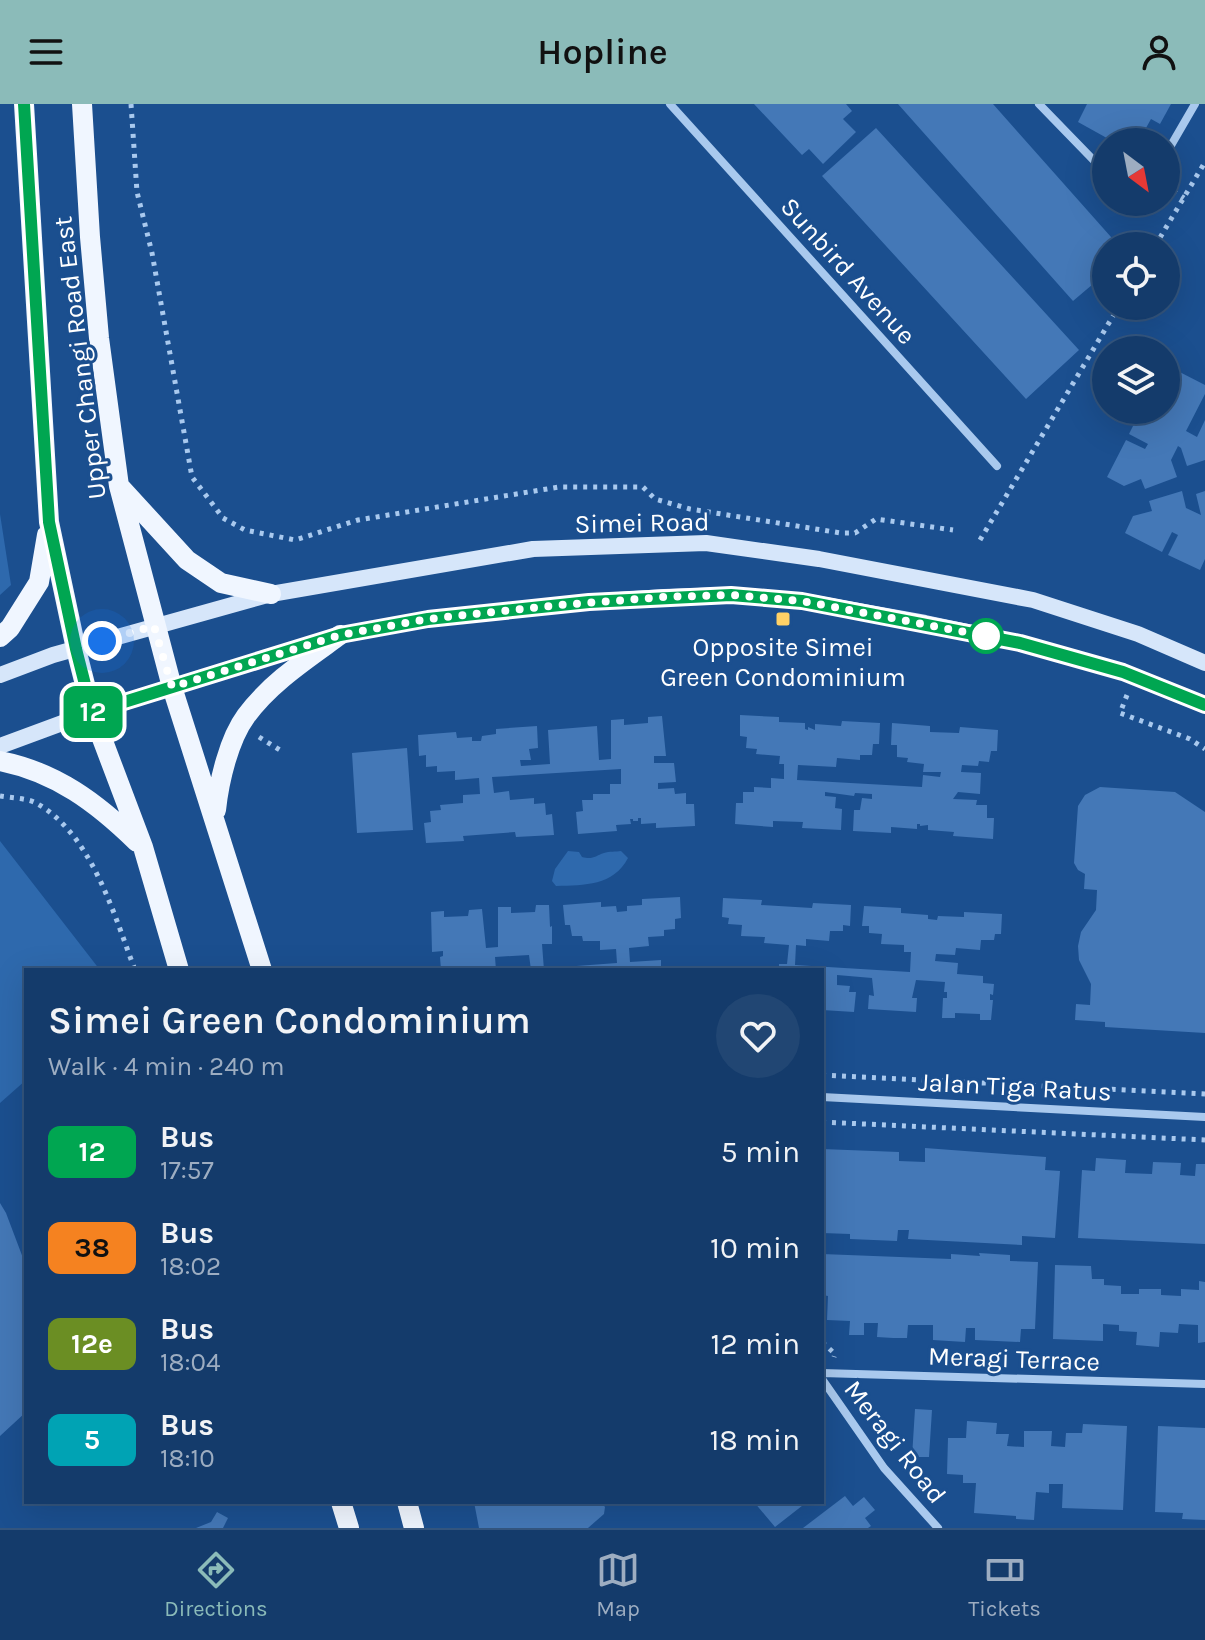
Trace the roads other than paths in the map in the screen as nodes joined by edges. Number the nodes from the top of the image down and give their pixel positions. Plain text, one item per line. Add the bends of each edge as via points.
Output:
1 (24, 104) edge
2 (82, 104) edge
3 (670, 104) edge
4 (1039, 104) edge
5 (1195, 104) edge
6 (1180, 130) edge
7 (1092, 159) edge
8 (997, 466) dead end
9 (119, 486) junction
10 (49, 522) junction
11 (271, 594) junction
12 (154, 626) junction
13 (340, 635) junction
14 (0, 637) edge
15 (76, 649) junction
16 (1205, 663) edge
17 (0, 675) edge
18 (172, 687) junction
19 (1205, 705) edge
20 (92, 712) junction
21 (0, 746) edge
22 (0, 761) edge
23 (215, 818) junction
24 (143, 847) junction
25 (178, 968) edge
26 (261, 968) edge
27 (824, 1097) edge
28 (1205, 1117) edge
29 (824, 1373) edge
30 (824, 1382) edge
31 (1205, 1384) edge
32 (342, 1504) edge
33 (408, 1504) edge
34 (349, 1528) edge
35 (414, 1528) edge
36 (938, 1528) edge

1 - 10 main road, Upper Changi Road East
2 - 9 main road, Upper Changi Road East via 99,338
3 - 8 street, Sunbird Avenue
4 - 7 street
5 - 6 street
9 - 11 main road via 187,560 221,583
9 - 12 main road, Upper Changi Road East
10 - 14 main road via 39,582
10 - 15 main road, Upper Changi Road East
11 - 12 main road, Simei Road
11 - 16 main road, Simei Road via 533,549 706,543 1033,600 1138,634
12 - 15 main road, Simei Road
12 - 18 main road, Upper Changi Road East
13 - 18 main road
13 - 19 main road via 428,619 589,602 731,595 802,601 1020,643 1123,672
13 - 23 main road via 289,672 246,716 219,783
15 - 17 main road, Simei Road
15 - 20 main road, Upper Changi Road East
18 - 20 main road
18 - 23 main road, Upper Changi Road East
20 - 21 main road
20 - 24 main road, Upper Changi Road East
22 - 24 main road via 62,782
23 - 26 main road, Upper Changi Road East
24 - 25 main road, Upper Changi Road East
27 - 28 street, Jalan Tiga Ratus
29 - 31 street, Meragi Terrace
30 - 36 street, Meragi Road via 884,1468
32 - 34 main road
33 - 35 main road

